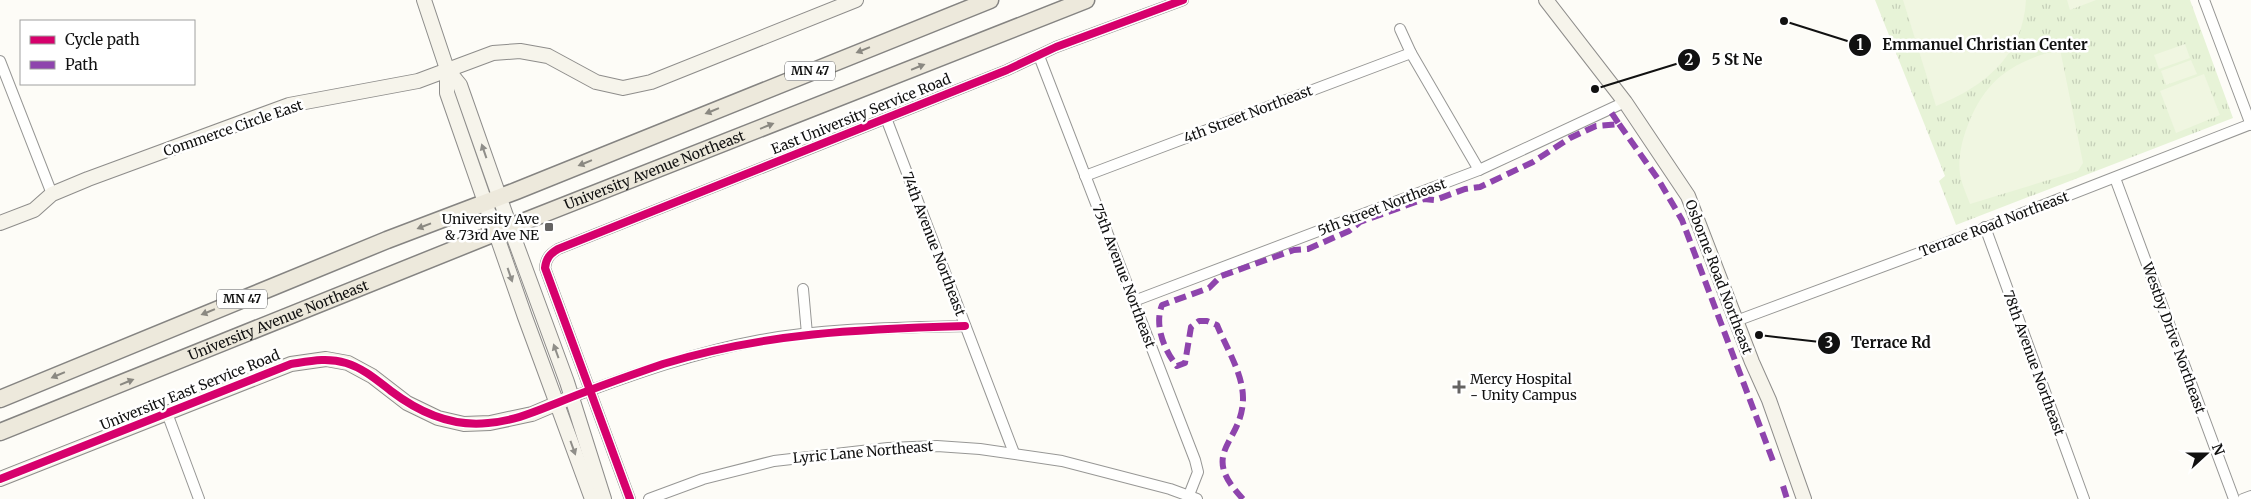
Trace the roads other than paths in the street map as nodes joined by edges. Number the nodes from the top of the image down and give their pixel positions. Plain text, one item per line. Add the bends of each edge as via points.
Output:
1 (424, 0) edge
2 (856, 0) edge
3 (990, 0) edge
4 (1086, 0) edge
5 (1183, 0) edge
6 (1546, 0) edge
7 (2204, 0) edge
8 (1400, 29) dead end
9 (1411, 53) junction
10 (1039, 56) junction
11 (0, 62) edge
12 (447, 69) junction
13 (1624, 102) junction
14 (886, 118) junction
15 (2251, 124) edge
16 (1479, 170) junction
17 (1085, 176) junction
18 (2115, 178) junction
19 (52, 194) junction
20 (493, 200) junction
21 (0, 223) edge
22 (1985, 227) junction
23 (503, 231) junction
24 (803, 289) dead end
25 (1134, 301) junction
26 (1736, 321) junction
27 (965, 326) junction
28 (807, 334) junction
29 (591, 390) junction
30 (572, 397) junction
31 (0, 400) edge
32 (556, 403) junction
33 (167, 413) junction
34 (0, 432) edge
35 (1014, 453) junction
36 (0, 479) edge
37 (2251, 496) edge
38 (1193, 497) edge
39 (199, 499) edge
40 (592, 499) edge
41 (604, 499) edge
42 (630, 499) edge
43 (649, 499) edge
44 (1804, 499) edge
45 (2084, 499) edge
46 (2234, 499) edge
47 (2243, 499) edge

1 - 12 street
2 - 12 street, Commerce Circle East via 651,82 622,88 596,82 548,56 520,51 493,53
3 -> 20 main road, MN 47
23 -> 4 main road, University Avenue Northeast / MN 47
5 - 10 street, East University Service Road
6 - 13 street, Osborne Road Northeast
7 - 15 street
8 - 9 street
9 - 16 street
9 - 17 street, 4th Street Northeast
10 - 14 street, East University Service Road
10 - 17 street, 75th Avenue Northeast
11 - 19 street
12 - 19 street, Commerce Circle East via 418,81 289,106
12 - 20 street via 460,85
13 - 16 street, 5th Street Northeast
13 - 26 street, Osborne Road Northeast via 1688,196
14 - 27 street, 74th Avenue Northeast
14 - 29 street, East University Service Road via 550,254 545,268
15 - 18 street, Terrace Road Northeast
16 - 25 street, 5th Street Northeast
17 - 25 street, 75th Avenue Northeast
18 - 22 street, Terrace Road Northeast
18 - 46 street, Westby Drive Northeast
19 - 21 street, Commerce Circle East via 34,210
20 - 23 street
20 -> 31 main road, MN 47 via 180,324
22 - 26 street, Terrace Road Northeast
22 - 45 street, 78th Avenue Northeast
30 -> 23 street
23 -> 32 street
34 -> 23 main road, University Avenue Northeast / MN 47
24 - 28 street
25 - 38 street, 75th Avenue Northeast via 1195,460 1198,472
26 - 44 street, Osborne Road Northeast via 1769,400
27 - 28 street via 864,328
27 - 35 street, 74th Avenue Northeast
28 - 29 street via 710,351
29 - 30 street
29 - 42 street
30 - 32 street, University East Service Road
30 - 41 street
32 - 33 street, University East Service Road via 532,414 490,423 464,424 438,418 407,403 372,376 348,363 326,358 291,364
32 -> 40 street
33 - 36 street, University East Service Road
33 - 39 street
35 - 38 street, Lyric Lane Northeast via 1098,469
35 - 43 street, Lyric Lane Northeast via 937,446 805,457 731,471
37 - 47 street

